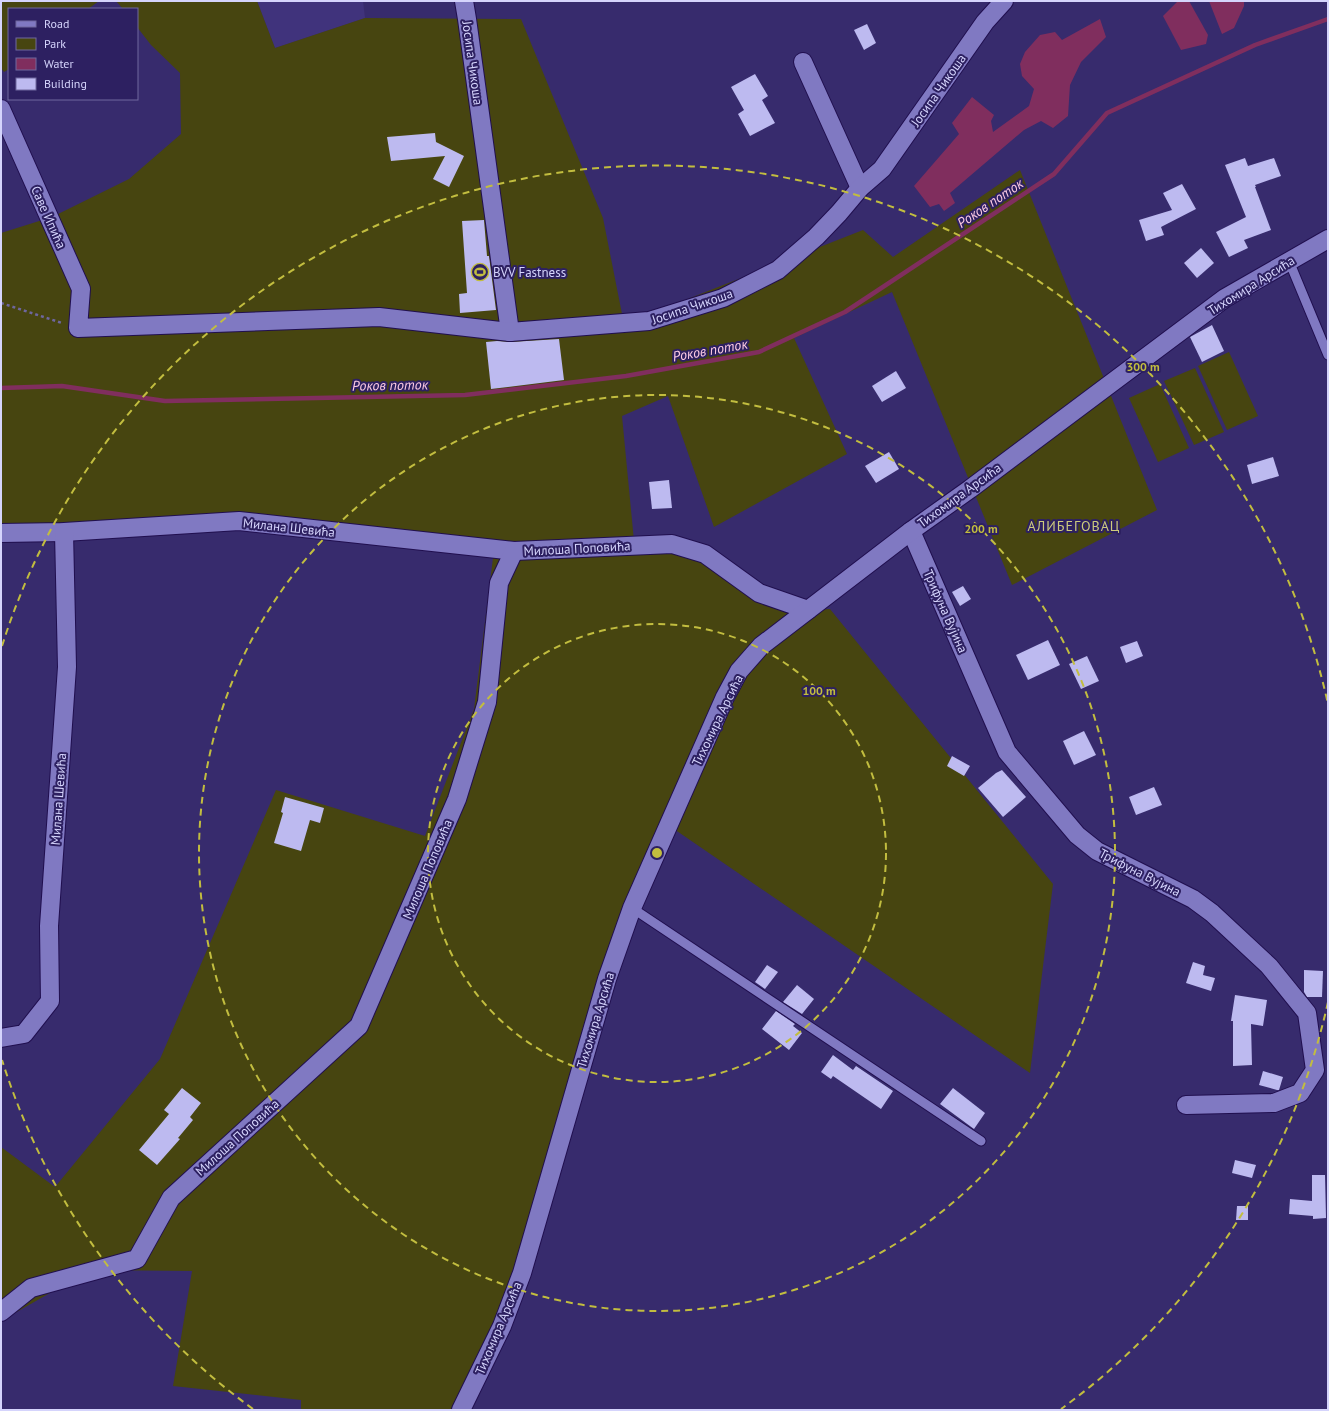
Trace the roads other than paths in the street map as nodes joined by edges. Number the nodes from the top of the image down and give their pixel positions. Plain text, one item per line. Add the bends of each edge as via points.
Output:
1 (464, 1) edge
2 (1004, 1) edge
3 (803, 62) dead end
4 (1, 109) edge
5 (860, 188) junction
6 (1328, 239) edge
7 (1289, 261) junction
8 (510, 332) junction
9 (1328, 355) edge
10 (911, 531) junction
11 (64, 532) junction
12 (1, 533) edge
13 (514, 551) junction
14 (808, 610) junction
15 (632, 908) junction
16 (1, 1038) edge
17 (1186, 1105) dead end
18 (981, 1141) dead end
19 (1, 1312) edge
20 (461, 1410) edge

1 - 8 street, Јосипа Чикоша
2 - 5 street, Јосипа Чикоша via 985,22 882,170
3 - 5 street
4 - 8 street, Саве Ипића via 81,289 78,328 379,317
5 - 8 street, Јосипа Чикоша via 816,237 778,270 723,298 649,321
6 - 7 street, Тихомира Арсића
7 - 9 lane
7 - 10 street, Тихомира Арсића via 1225,298
10 - 14 street, Тихомира Арсића
10 - 17 street, Трифуна Вујина via 1008,752 1077,835 1097,851 1193,899 1212,912 1269,966 1307,1013 1315,1070 1300,1093 1274,1103
11 - 12 street, Милана Шевића
11 - 13 street, Милана Шевића via 239,521
11 - 16 street, Милана Шевића via 67,667 49,926 50,1001 24,1034
13 - 14 street, Милоша Поповића via 672,544 705,554 759,593
13 - 19 street, Милоша Поповића via 499,583 486,702 457,799 359,1026 171,1198 137,1259 31,1288
14 - 15 street, Тихомира Арсића via 761,646 739,671 725,697
15 - 18 lane
15 - 20 street, Тихомира Арсића via 607,979 522,1273 502,1326

